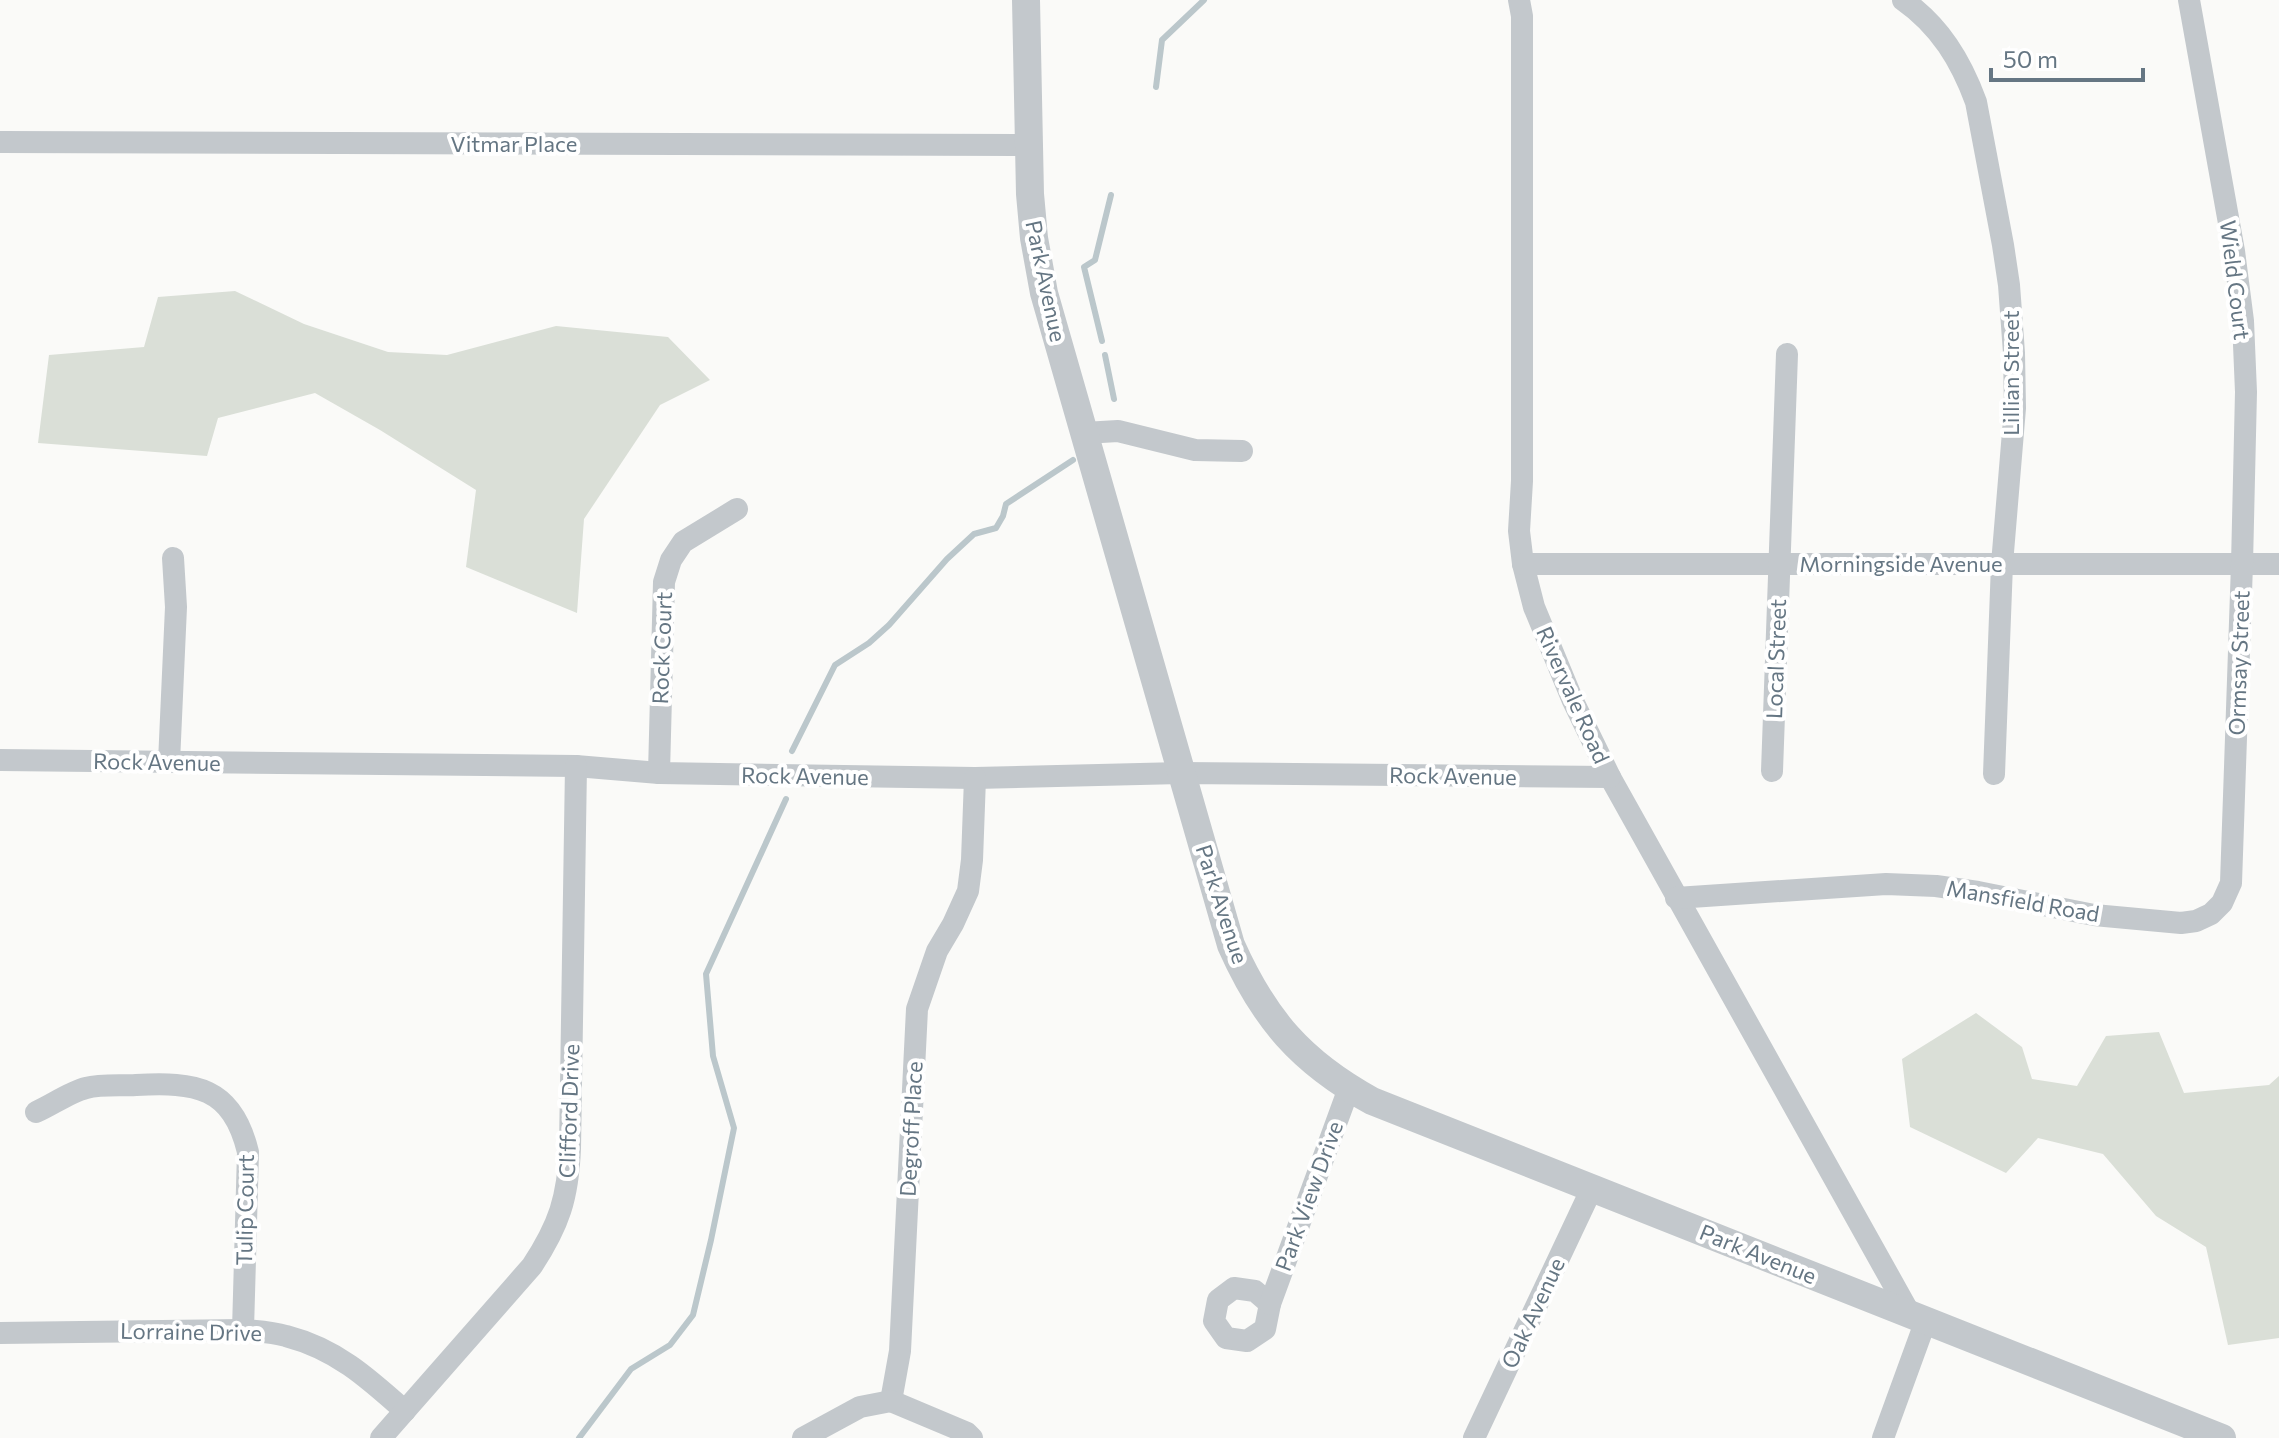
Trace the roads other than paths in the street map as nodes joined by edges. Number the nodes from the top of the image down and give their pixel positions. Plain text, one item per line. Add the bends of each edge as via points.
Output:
1 (1026, 0) edge
2 (1519, 0) edge
3 (1903, 0) edge
4 (2189, 0) edge
5 (0, 142) edge
6 (1028, 145) junction
7 (1787, 354) dead end
8 (1084, 433) junction
9 (1242, 451) dead end
10 (737, 509) dead end
11 (173, 558) dead end
12 (1523, 564) junction
13 (1780, 564) junction
14 (2002, 564) junction
15 (2242, 564) junction
16 (2279, 564) edge
17 (0, 760) edge
18 (169, 762) junction
19 (2236, 763) joint
20 (576, 766) junction
21 (1772, 771) dead end
22 (659, 773) junction
23 (1181, 773) junction
24 (1994, 774) dead end
25 (1610, 777) junction
26 (975, 778) junction
27 (1676, 898) junction
28 (1349, 1088) junction
29 (36, 1112) dead end
30 (1592, 1188) junction
31 (1270, 1304) dead end
32 (1918, 1317) junction
33 (243, 1330) junction
34 (0, 1333) edge
35 (891, 1401) junction
36 (405, 1411) junction
37 (381, 1438) edge
38 (803, 1438) edge
39 (972, 1438) edge
40 (1474, 1438) edge
41 (1883, 1438) edge
42 (2222, 1438) edge

1 - 6 street, Park Avenue
2 - 12 street, Rivervale Road
3 - 14 street, Lillian Street via 1930,22 1966,75 1976,102 2003,245 2015,408
4 - 15 street, Wield Court via 2243,321
5 - 6 street, Vitmar Place
6 - 8 street, Park Avenue via 1044,293
7 - 13 street, Local Street
8 - 9 street via 1118,431 1195,450
8 - 23 street, Park Avenue
10 - 22 street, Rock Court via 683,542 664,582
11 - 18 street
12 - 13 street, Morningside Avenue
12 - 25 street, Rivervale Road via 1534,607
13 - 14 street, Morningside Avenue
13 - 21 street, Local Street
14 - 15 street, Morningside Avenue
14 - 24 street, Lillian Street
15 - 16 street, Morningside Avenue
15 - 19 street, Ormsay Street
17 - 18 street, Rock Avenue
18 - 20 street, Rock Avenue
19 - 27 street, Mansfield Road via 2231,883 2222,903 2196,921 2094,915 1936,886 1886,884
20 - 22 street, Rock Avenue
20 - 36 street, Clifford Drive via 570,1148 561,1211 532,1266
22 - 26 street, Rock Avenue
23 - 25 street, Rock Avenue
23 - 26 street, Rock Avenue
23 - 28 street, Park Avenue via 1231,945 1247,980 1289,1040
25 - 27 street, Rivervale Road
26 - 35 street, Degroff Place via 968,891 937,951 917,1009 900,1351
27 - 32 street, Rivervale Road
28 - 30 street, Park Avenue
28 - 31 street, Park View Drive
29 - 33 street, Tulip Court via 86,1088 100,1087 187,1084 221,1101 234,1115 248,1152
30 - 32 street, Park Avenue
30 - 40 street, Oak Avenue
32 - 41 street
32 - 42 street, Park Avenue
33 - 34 street, Lorraine Drive
33 - 36 street, Lorraine Drive via 283,1335 339,1357
35 - 38 street via 860,1407
35 - 39 street
36 - 37 street, Clifford Drive

